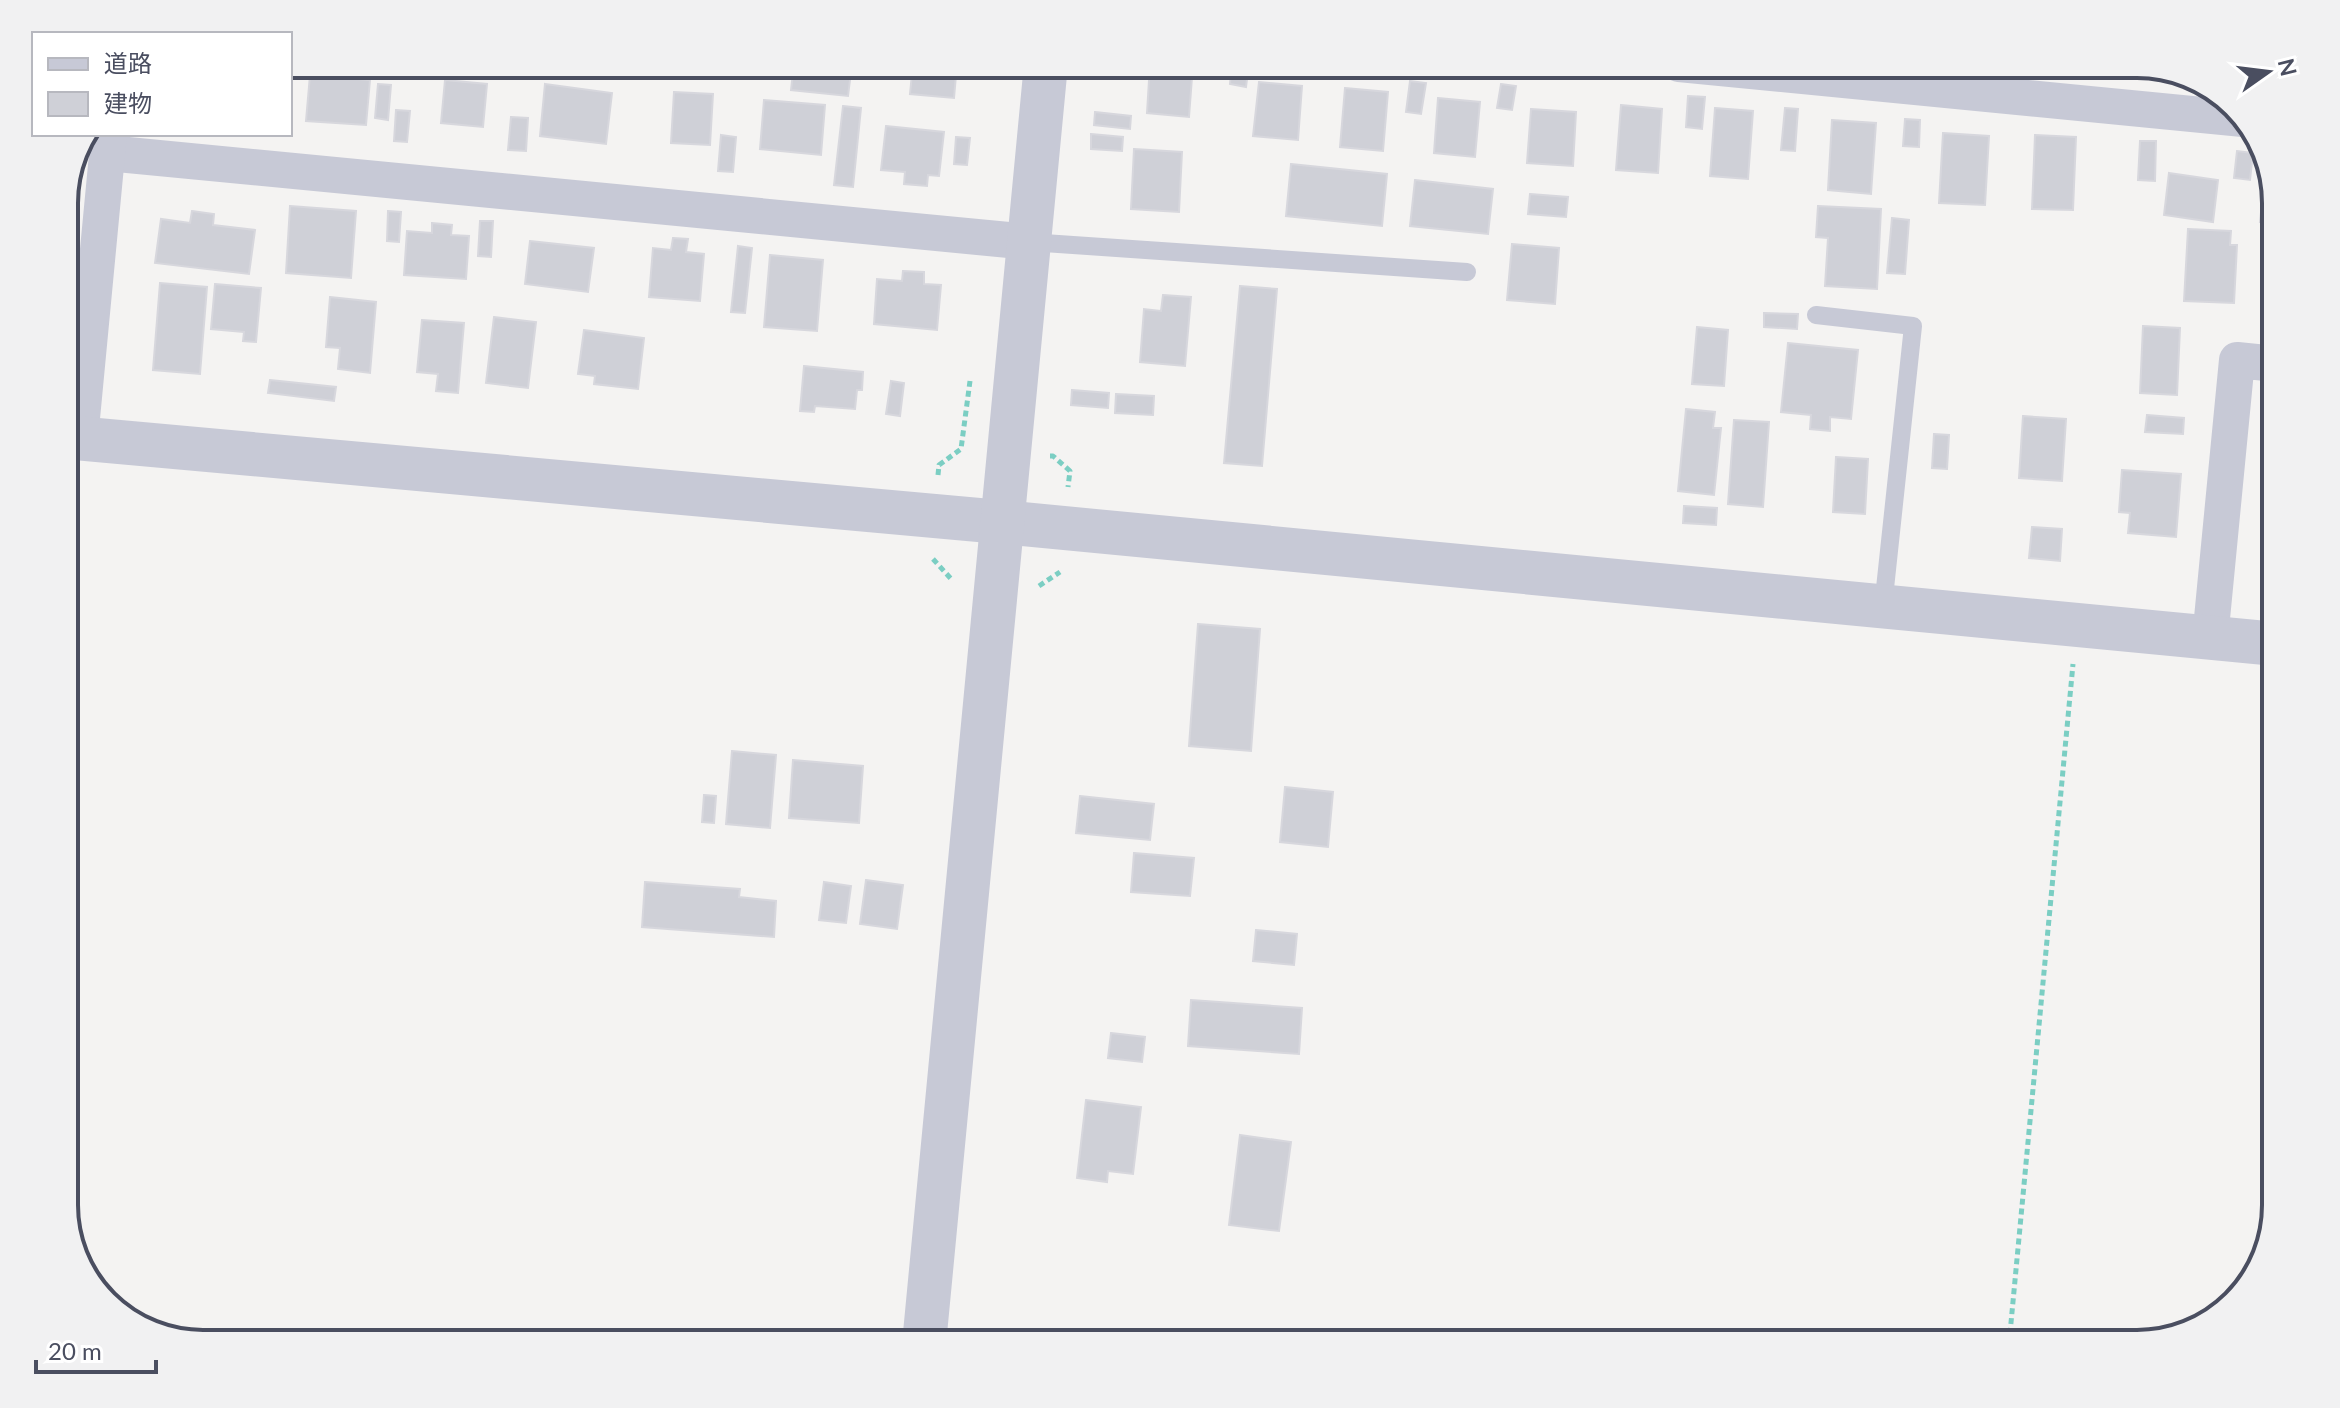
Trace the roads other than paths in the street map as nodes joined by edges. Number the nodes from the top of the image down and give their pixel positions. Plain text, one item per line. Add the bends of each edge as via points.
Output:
1 (1045, 78) edge
2 (1823, 78) edge
3 (2227, 117) edge
4 (108, 144) edge
5 (1029, 242) junction
6 (1467, 272) dead end
7 (1816, 315) dead end
8 (2262, 363) edge
9 (78, 389) edge
10 (78, 439) edge
11 (1001, 522) junction
12 (1883, 607) junction
13 (2210, 639) junction
14 (2262, 643) edge
15 (925, 1330) edge

1 - 5 street
2 - 3 street
4 - 5 street
4 - 9 street
5 - 6 lane
5 - 11 street
7 - 12 lane via 1913,326
8 - 13 street via 2237,360
10 - 11 street
11 - 12 street
11 - 15 street
12 - 13 street
13 - 14 street

